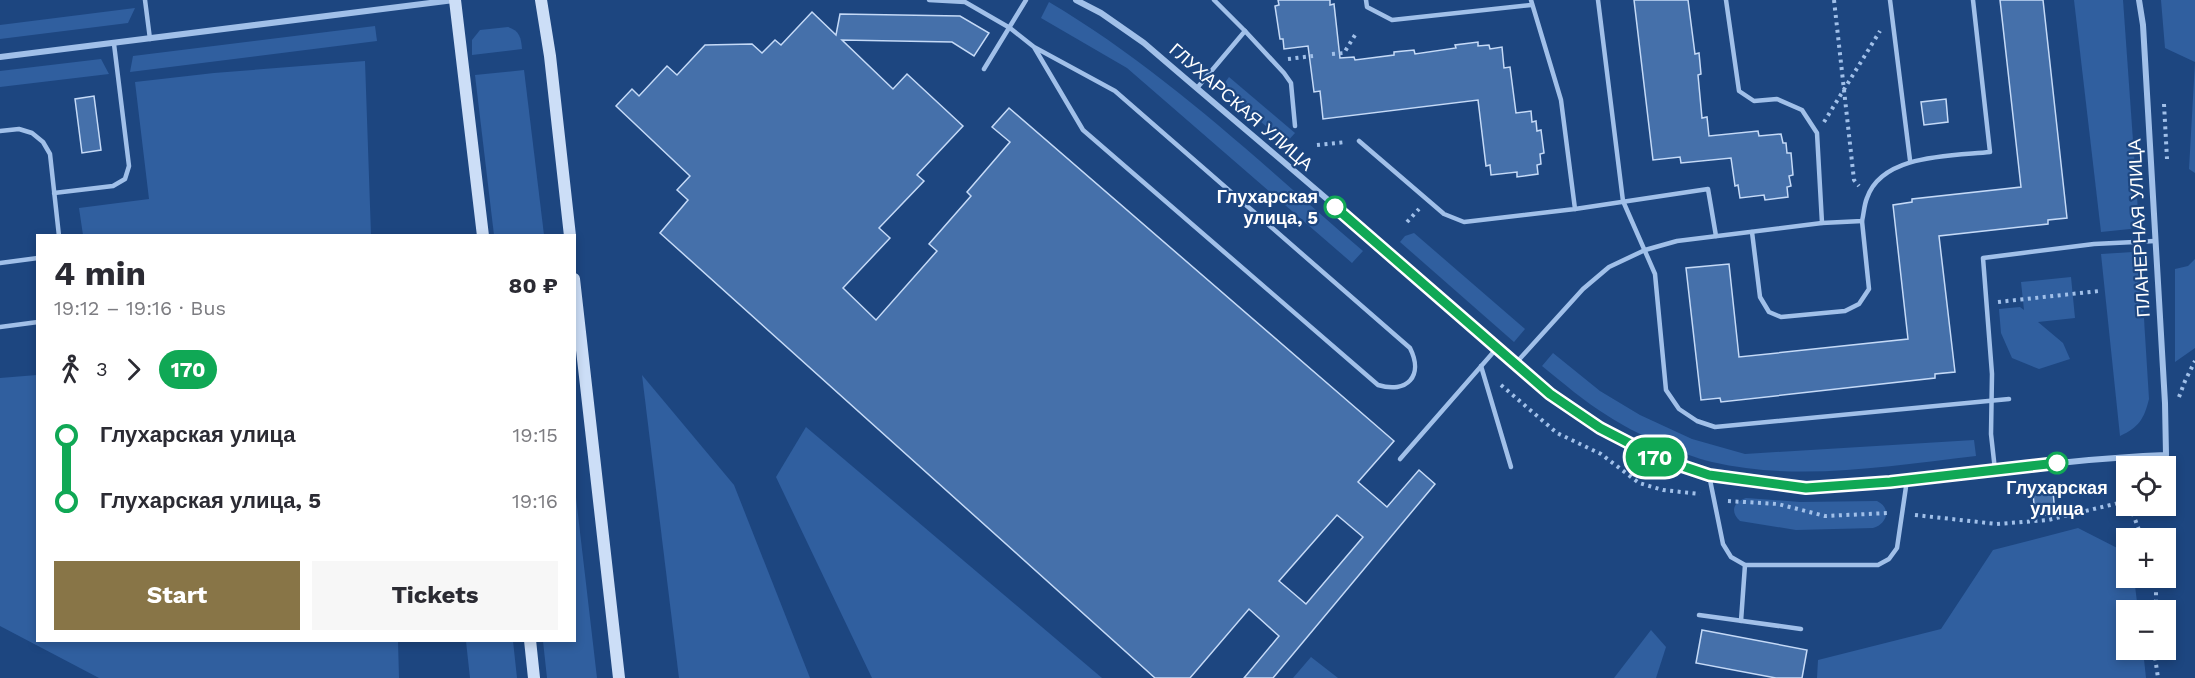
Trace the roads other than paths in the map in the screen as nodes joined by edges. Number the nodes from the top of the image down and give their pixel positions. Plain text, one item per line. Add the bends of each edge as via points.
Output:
1 (145, 0) edge
2 (454, 0) edge
3 (541, 0) edge
4 (929, 0) edge
5 (1026, 0) edge
6 (1076, 0) edge
7 (1214, 0) edge
8 (1366, 0) edge
9 (1598, 0) edge
10 (1726, 0) edge
11 (1890, 0) edge
12 (1973, 0) edge
13 (2139, 0) edge
14 (1531, 2) edge
15 (1011, 28) junction
16 (1245, 31) junction
17 (150, 39) junction
18 (114, 44) junction
19 (1034, 47) junction
20 (0, 57) edge
21 (984, 69) dead end
22 (1197, 88) junction
23 (1295, 126) dead end
24 (0, 131) edge
25 (1359, 141) road end
26 (1910, 160) junction
27 (54, 193) junction
28 (1623, 201) junction
29 (1575, 209) junction
30 (1862, 221) junction
31 (1821, 223) junction
32 (1752, 232) junction
33 (60, 234) edge
34 (483, 234) edge
35 (570, 234) edge
36 (1716, 236) junction
37 (2155, 241) junction
38 (1645, 250) junction
39 (36, 258) edge
40 (0, 263) edge
41 (576, 297) edge
42 (36, 322) edge
43 (0, 327) edge
44 (1497, 348) junction
45 (1515, 364) junction
46 (1481, 366) junction
47 (2009, 399) dead end
48 (1992, 401) junction
49 (2166, 455) joint
50 (1400, 459) dead end
51 (1511, 467) dead end
52 (1995, 470) junction
53 (1709, 475) junction
54 (1907, 480) junction
55 (1745, 565) junction
56 (1699, 615) dead end
57 (1741, 621) junction
58 (1801, 629) dead end
59 (530, 642) edge
60 (534, 678) edge
61 (619, 678) edge

1 - 17 lane
2 - 17 street
2 - 34 street
3 - 35 street
4 - 15 lane via 965,2
5 - 15 lane
6 - 22 street, ГЛУХАРСКАЯ УЛИЦА via 1144,43
7 - 16 lane
8 - 14 lane via 1367,7 1392,20
9 - 28 lane
10 - 31 lane via 1739,91 1754,101 1777,99 1802,110 1818,133
11 - 26 lane
12 - 26 lane via 1990,152
13 - 37 street, ПЛАНЕРНАЯ УЛИЦА
14 - 29 lane via 1561,99
15 - 19 lane
15 - 21 lane
16 - 22 lane
16 - 23 lane via 1291,83
17 - 18 street
18 - 20 street
18 - 27 lane via 129,166 124,179 113,186
19 - 19 lane via 1115,92 1410,348 1416,361 1414,375 1403,387 1378,385 1083,130
22 - 44 street, ГЛУХАРСКАЯ УЛИЦА
24 - 27 lane via 19,129 43,142 50,154
25 - 29 lane via 1444,214 1464,222
26 - 30 lane via 1884,174 1867,196
27 - 33 lane
28 - 29 lane
28 - 36 lane via 1708,189
28 - 38 lane
30 - 31 lane
30 - 32 lane via 1869,289 1859,304 1845,311 1781,316 1769,312 1760,297
31 - 32 lane
32 - 36 lane
36 - 38 lane
37 - 48 lane via 2094,244 1983,258
37 - 49 street, ПЛАНЕРНАЯ УЛИЦА
38 - 45 lane via 1609,267 1582,289
38 - 48 lane via 1655,274 1666,390 1679,409 1697,422 1715,427
39 - 40 lane
41 - 61 street
42 - 43 lane
44 - 45 street, ГЛУХАРСКАЯ УЛИЦА
44 - 46 lane
45 - 53 street, ГЛУХАРСКАЯ УЛИЦА via 1600,428 1658,458
46 - 50 lane
46 - 51 lane
47 - 48 lane
48 - 52 lane
49 - 52 street, ГЛУХАРСКАЯ УЛИЦА
52 - 54 street, ГЛУХАРСКАЯ УЛИЦА
53 - 54 street, ГЛУХАРСКАЯ УЛИЦА via 1806,488
53 - 55 lane via 1723,544 1731,557
54 - 55 lane via 1897,548 1878,565
55 - 57 lane
56 - 57 lane
57 - 58 lane
59 - 60 street

